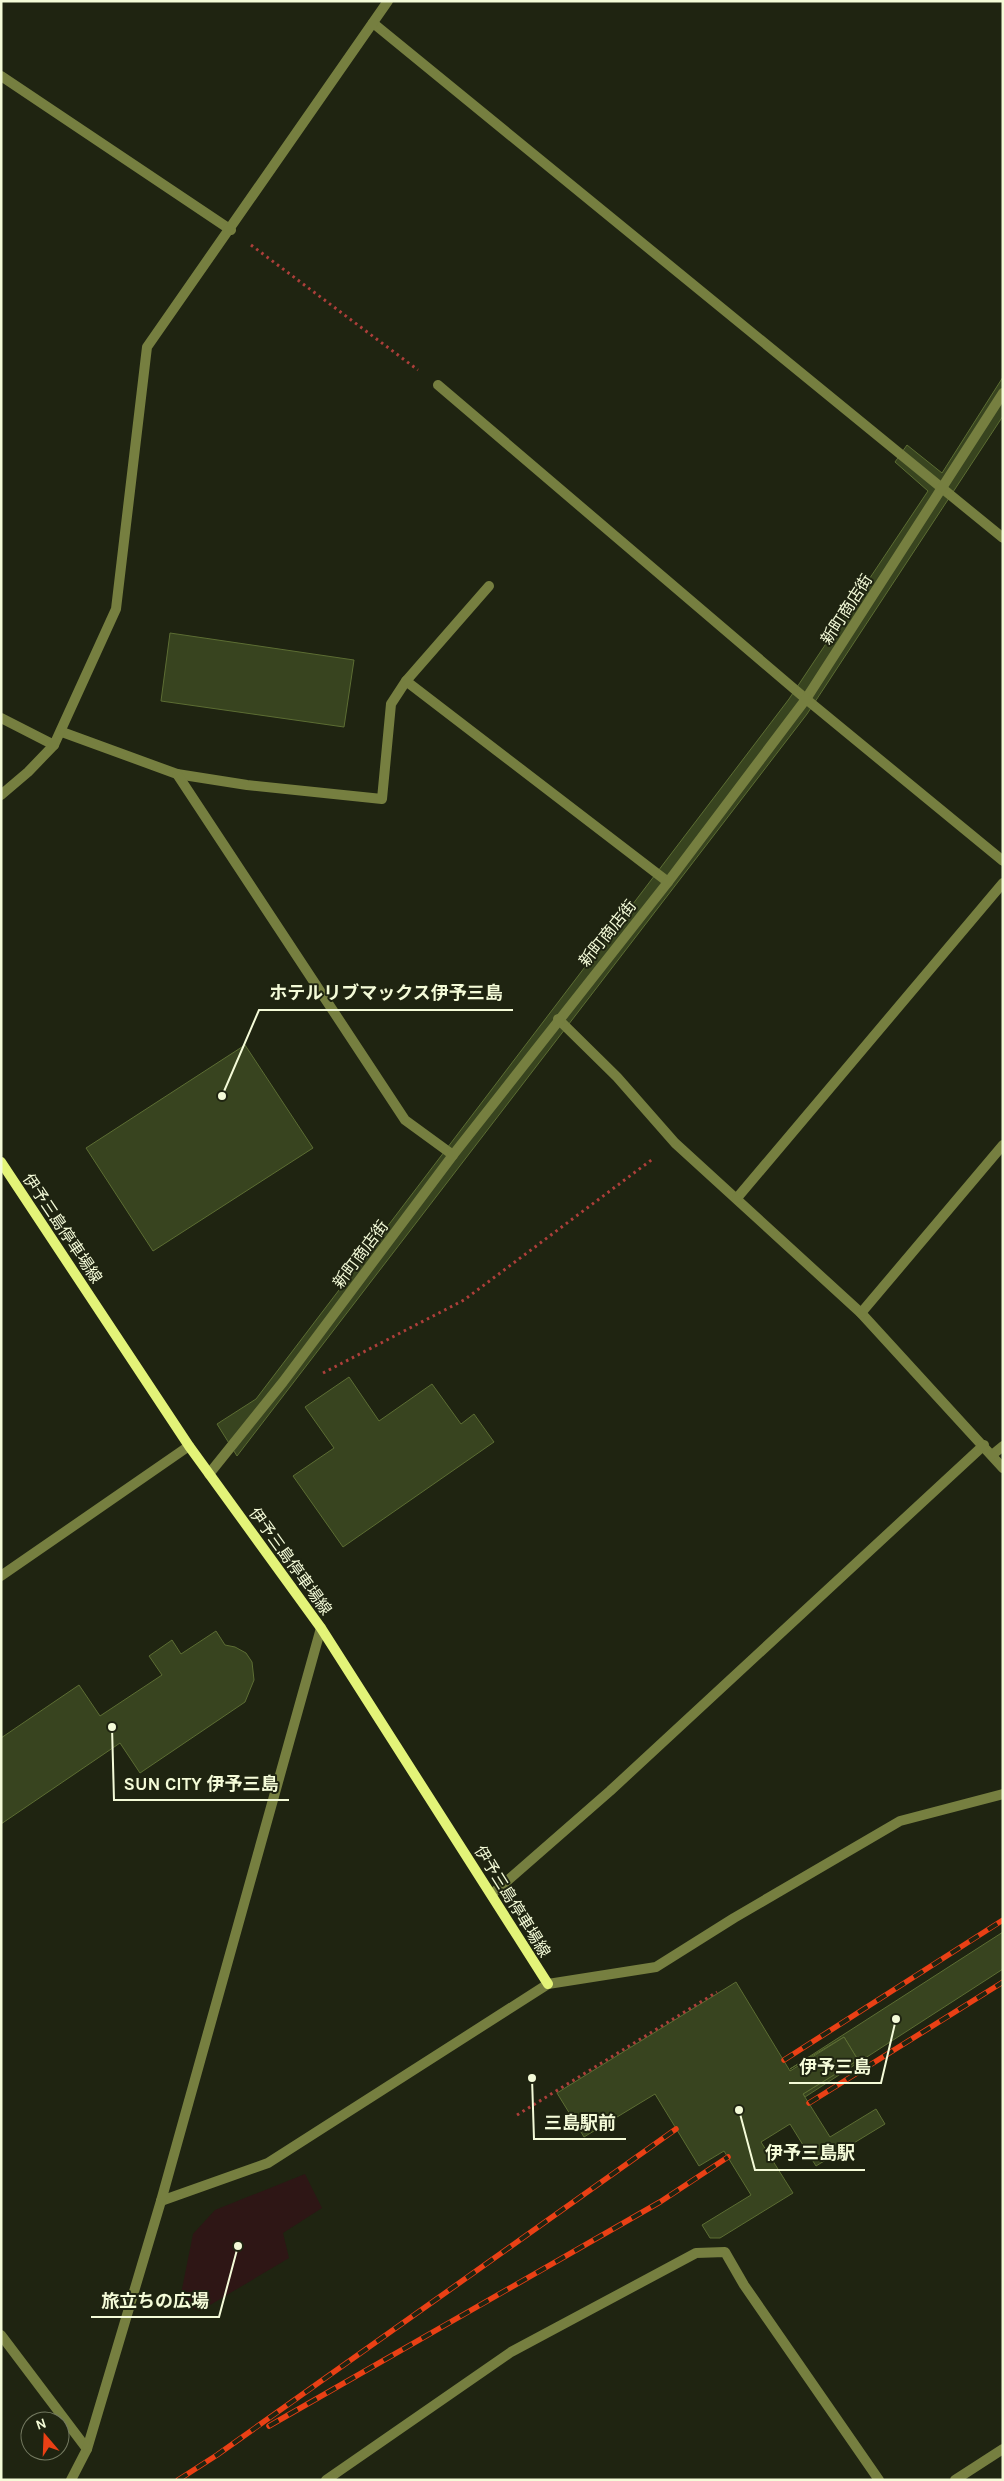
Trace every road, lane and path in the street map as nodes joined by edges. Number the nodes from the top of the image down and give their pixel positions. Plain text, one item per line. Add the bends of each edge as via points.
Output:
1 (385, 2) edge
2 (373, 23) junction
3 (1, 76) edge
4 (231, 230) junction
5 (438, 384) joint
6 (1003, 393) edge
7 (942, 487) junction
8 (1003, 538) edge
9 (489, 586) dead end
10 (406, 681) junction
11 (806, 699) junction
12 (1, 718) edge
13 (62, 732) junction
14 (54, 745) junction
15 (177, 774) junction
16 (1, 795) edge
17 (1003, 860) edge
18 (668, 882) junction
19 (1003, 883) edge
20 (558, 1020) junction
21 (675, 1143) junction
22 (1003, 1145) edge
23 (453, 1155) junction
24 (1, 1162) edge
25 (737, 1198) junction
26 (861, 1313) junction
27 (283, 1382) junction
28 (984, 1445) junction
29 (189, 1446) junction
30 (1003, 1446) edge
31 (992, 1455) junction
32 (1003, 1468) edge
33 (209, 1474) junction
34 (1, 1576) edge
35 (320, 1628) junction
36 (1003, 1794) edge
37 (492, 1894) junction
38 (548, 1984) junction
39 (717, 1992) dead end
40 (517, 2115) dead end
41 (161, 2201) junction
42 (1, 2335) edge
43 (87, 2449) junction
44 (1003, 2449) edge
45 (70, 2480) edge
46 (326, 2480) edge
47 (879, 2480) edge
48 (955, 2480) edge

1 - 2 street
2 - 4 street
2 - 7 street
3 - 4 street
4 - 5 path
4 - 13 street via 147,347 116,609
5 - 11 street
6 - 7 street, 新町商店街
7 - 8 street
7 - 11 street, 新町商店街
9 - 10 street
10 - 15 street via 391,704 382,799
10 - 18 street
11 - 17 street
11 - 18 street, 新町商店街
12 - 14 street
13 - 14 street
13 - 15 street
14 - 16 street
15 - 23 street via 405,1120
18 - 20 street, 新町商店街
19 - 25 street
20 - 21 street via 617,1077
20 - 23 street, 新町商店街
21 - 25 street
21 - 27 path via 464,1300 328,1371
22 - 26 street
23 - 27 street, 新町商店街
24 - 29 main road, 伊予三島停車場線
25 - 26 street
26 - 28 street
27 - 33 street, 新町商店街
28 - 31 street
28 - 37 street via 610,1791
29 - 33 main road, 伊予三島停車場線
29 - 34 street
30 - 31 street
31 - 32 street
33 - 35 main road, 伊予三島停車場線
35 - 37 main road, 伊予三島停車場線
35 - 41 street
36 - 38 street via 900,1821 656,1967
37 - 38 main road, 伊予三島停車場線
38 - 41 street via 268,2163
39 - 40 path
41 - 43 street
42 - 43 street
43 - 45 street
44 - 48 street
46 - 47 street via 511,2352 696,2253 725,2252 744,2285

